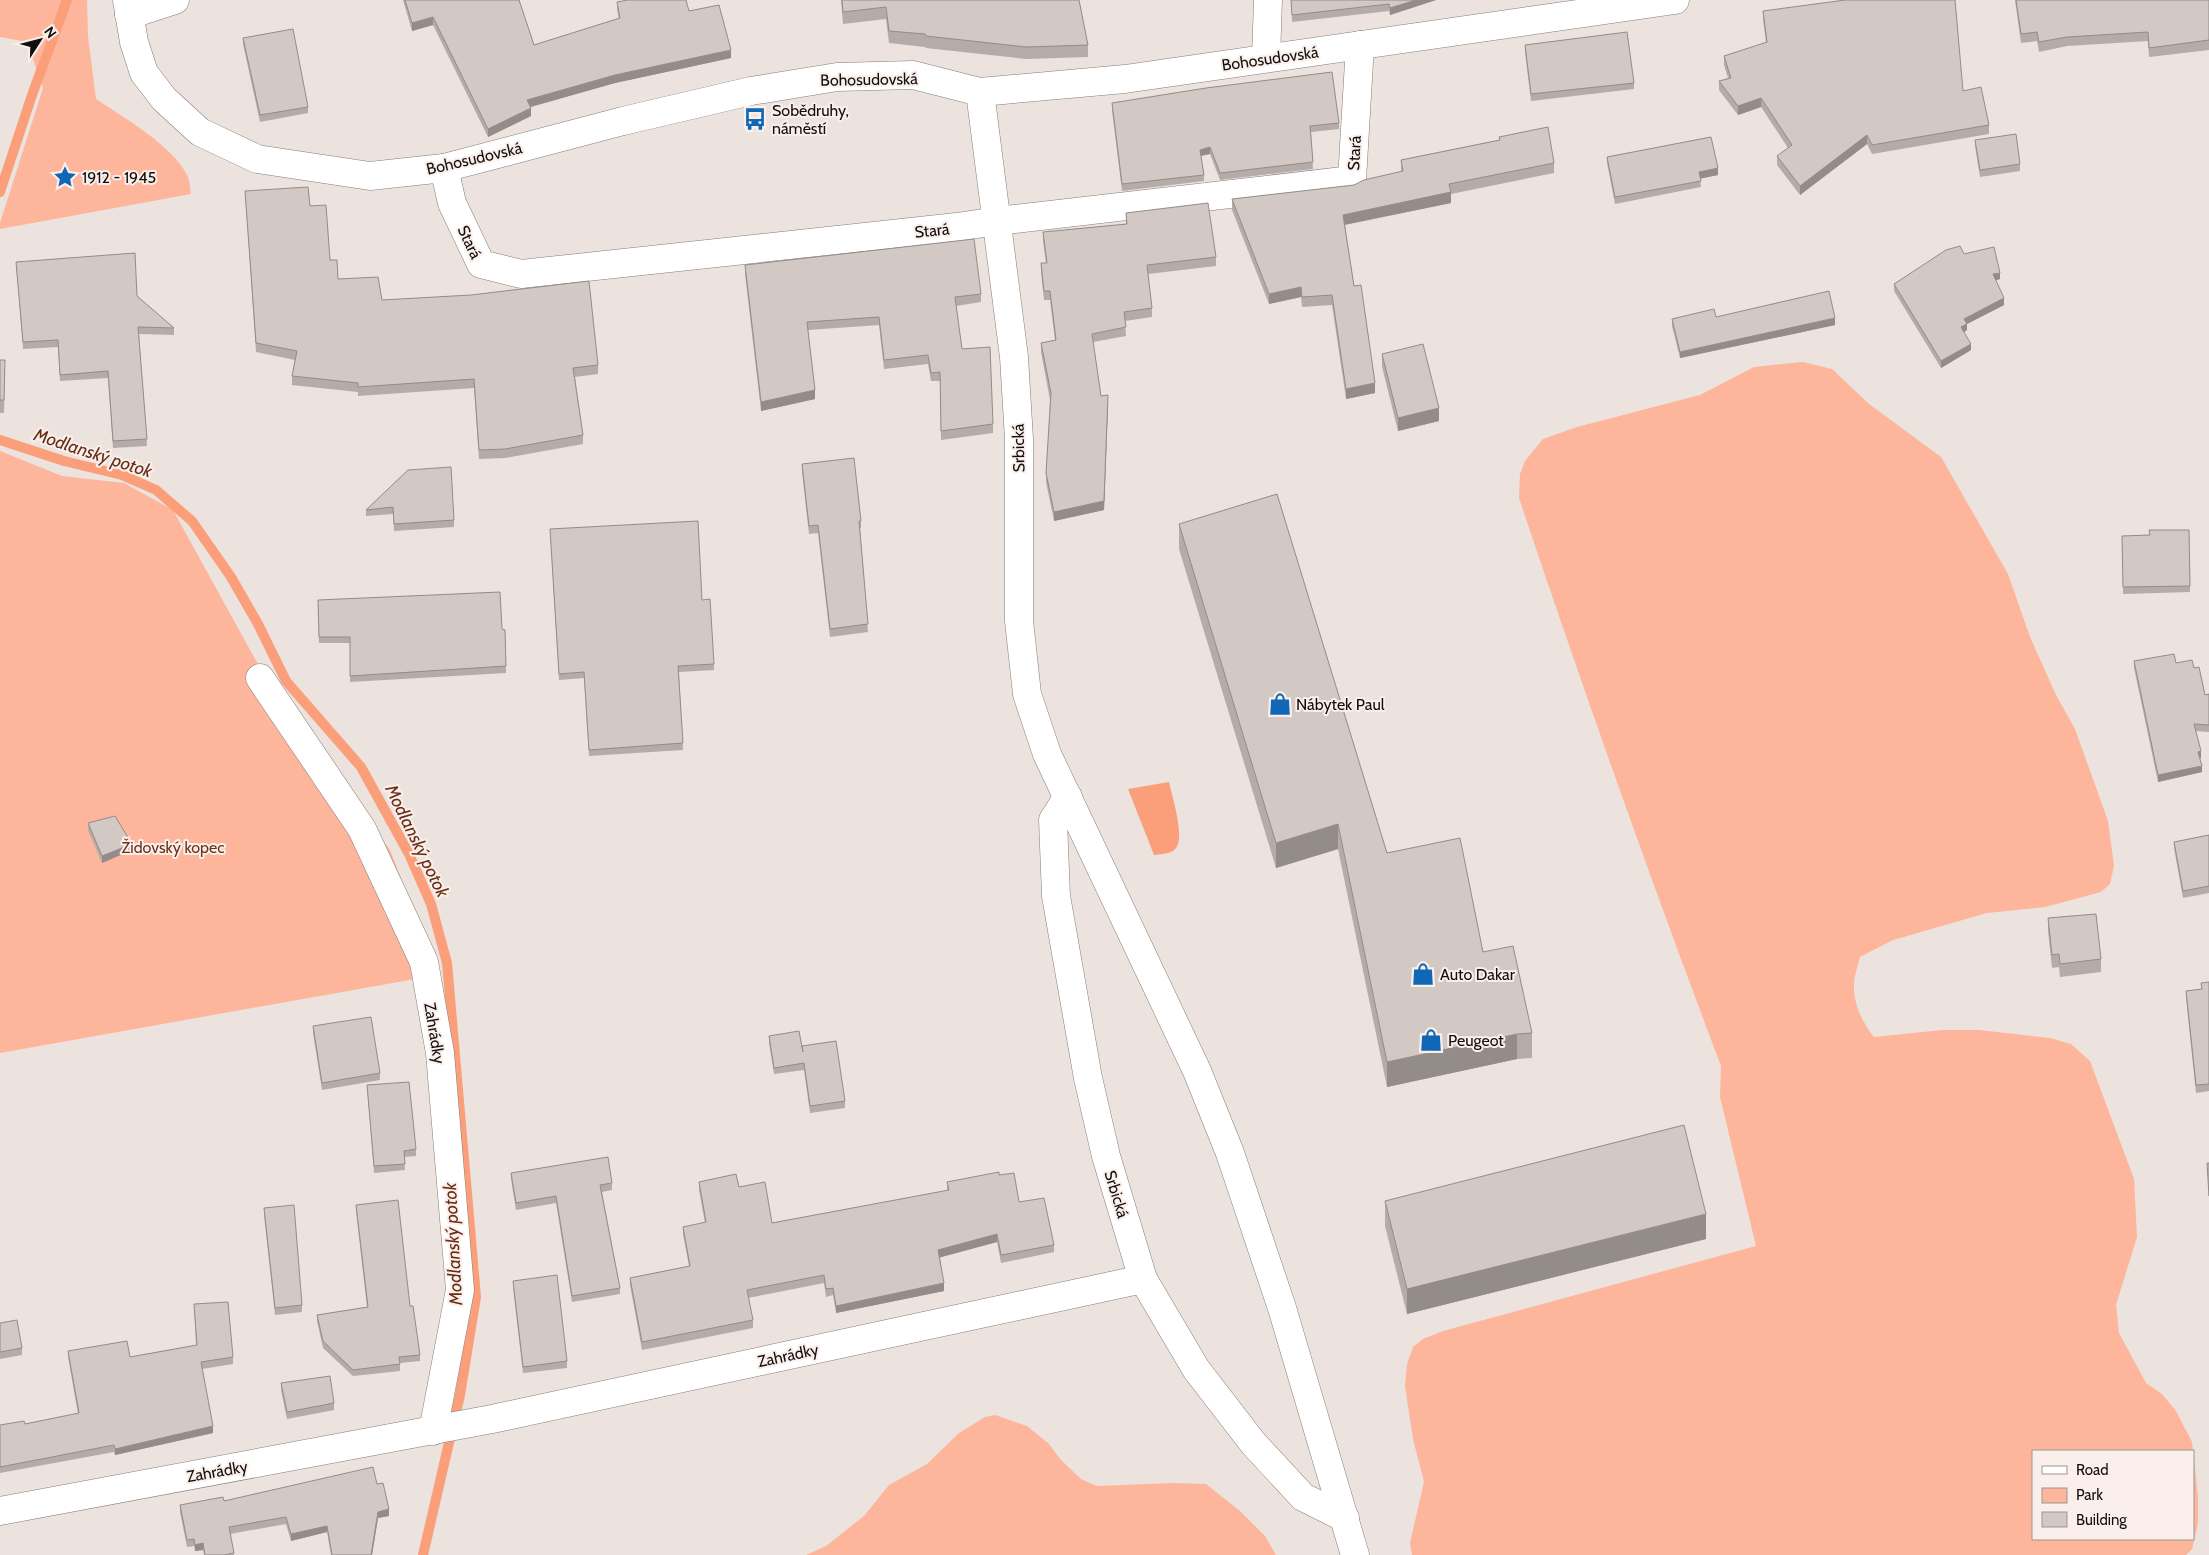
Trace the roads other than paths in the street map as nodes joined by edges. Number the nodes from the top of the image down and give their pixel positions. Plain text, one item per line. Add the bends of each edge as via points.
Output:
1 (175, 0) edge
2 (1268, 0) edge
3 (1675, 0) edge
4 (128, 8) edge
5 (1360, 45) junction
6 (1266, 58) junction
7 (980, 92) junction
8 (444, 168) junction
9 (997, 221) junction
10 (260, 678) dead end
11 (1068, 797) junction
12 (1143, 1279) junction
13 (434, 1431) junction
14 (0, 1511) edge
15 (1345, 1518) junction
16 (1355, 1555) edge

1 - 4 street
2 - 6 street
3 - 5 street, Bohosudovská
4 - 8 street, Bohosudovská via 144,73 164,99 200,132 256,159 370,176
5 - 6 street, Bohosudovská
5 - 9 street, Stará via 1352,180
6 - 7 street, Bohosudovská via 1125,79
7 - 8 street, Bohosudovská via 913,75 836,77 751,91
7 - 9 street, Srbická
8 - 9 street, Stará via 452,203 481,264 521,274
9 - 11 street, Srbická via 1014,357 1019,439 1018,575 1022,658 1034,719
10 - 13 street, Zahrádky via 362,829 424,962 440,1053 460,1290
11 - 12 street, Srbická via 1053,820 1056,896 1090,1088 1106,1156
11 - 15 street, Srbická via 1197,1071 1230,1153 1282,1308
12 - 13 street, Zahrádky
12 - 15 street, Srbická via 1196,1369 1253,1443 1303,1497
13 - 14 street, Zahrádky
15 - 16 street, Srbická

